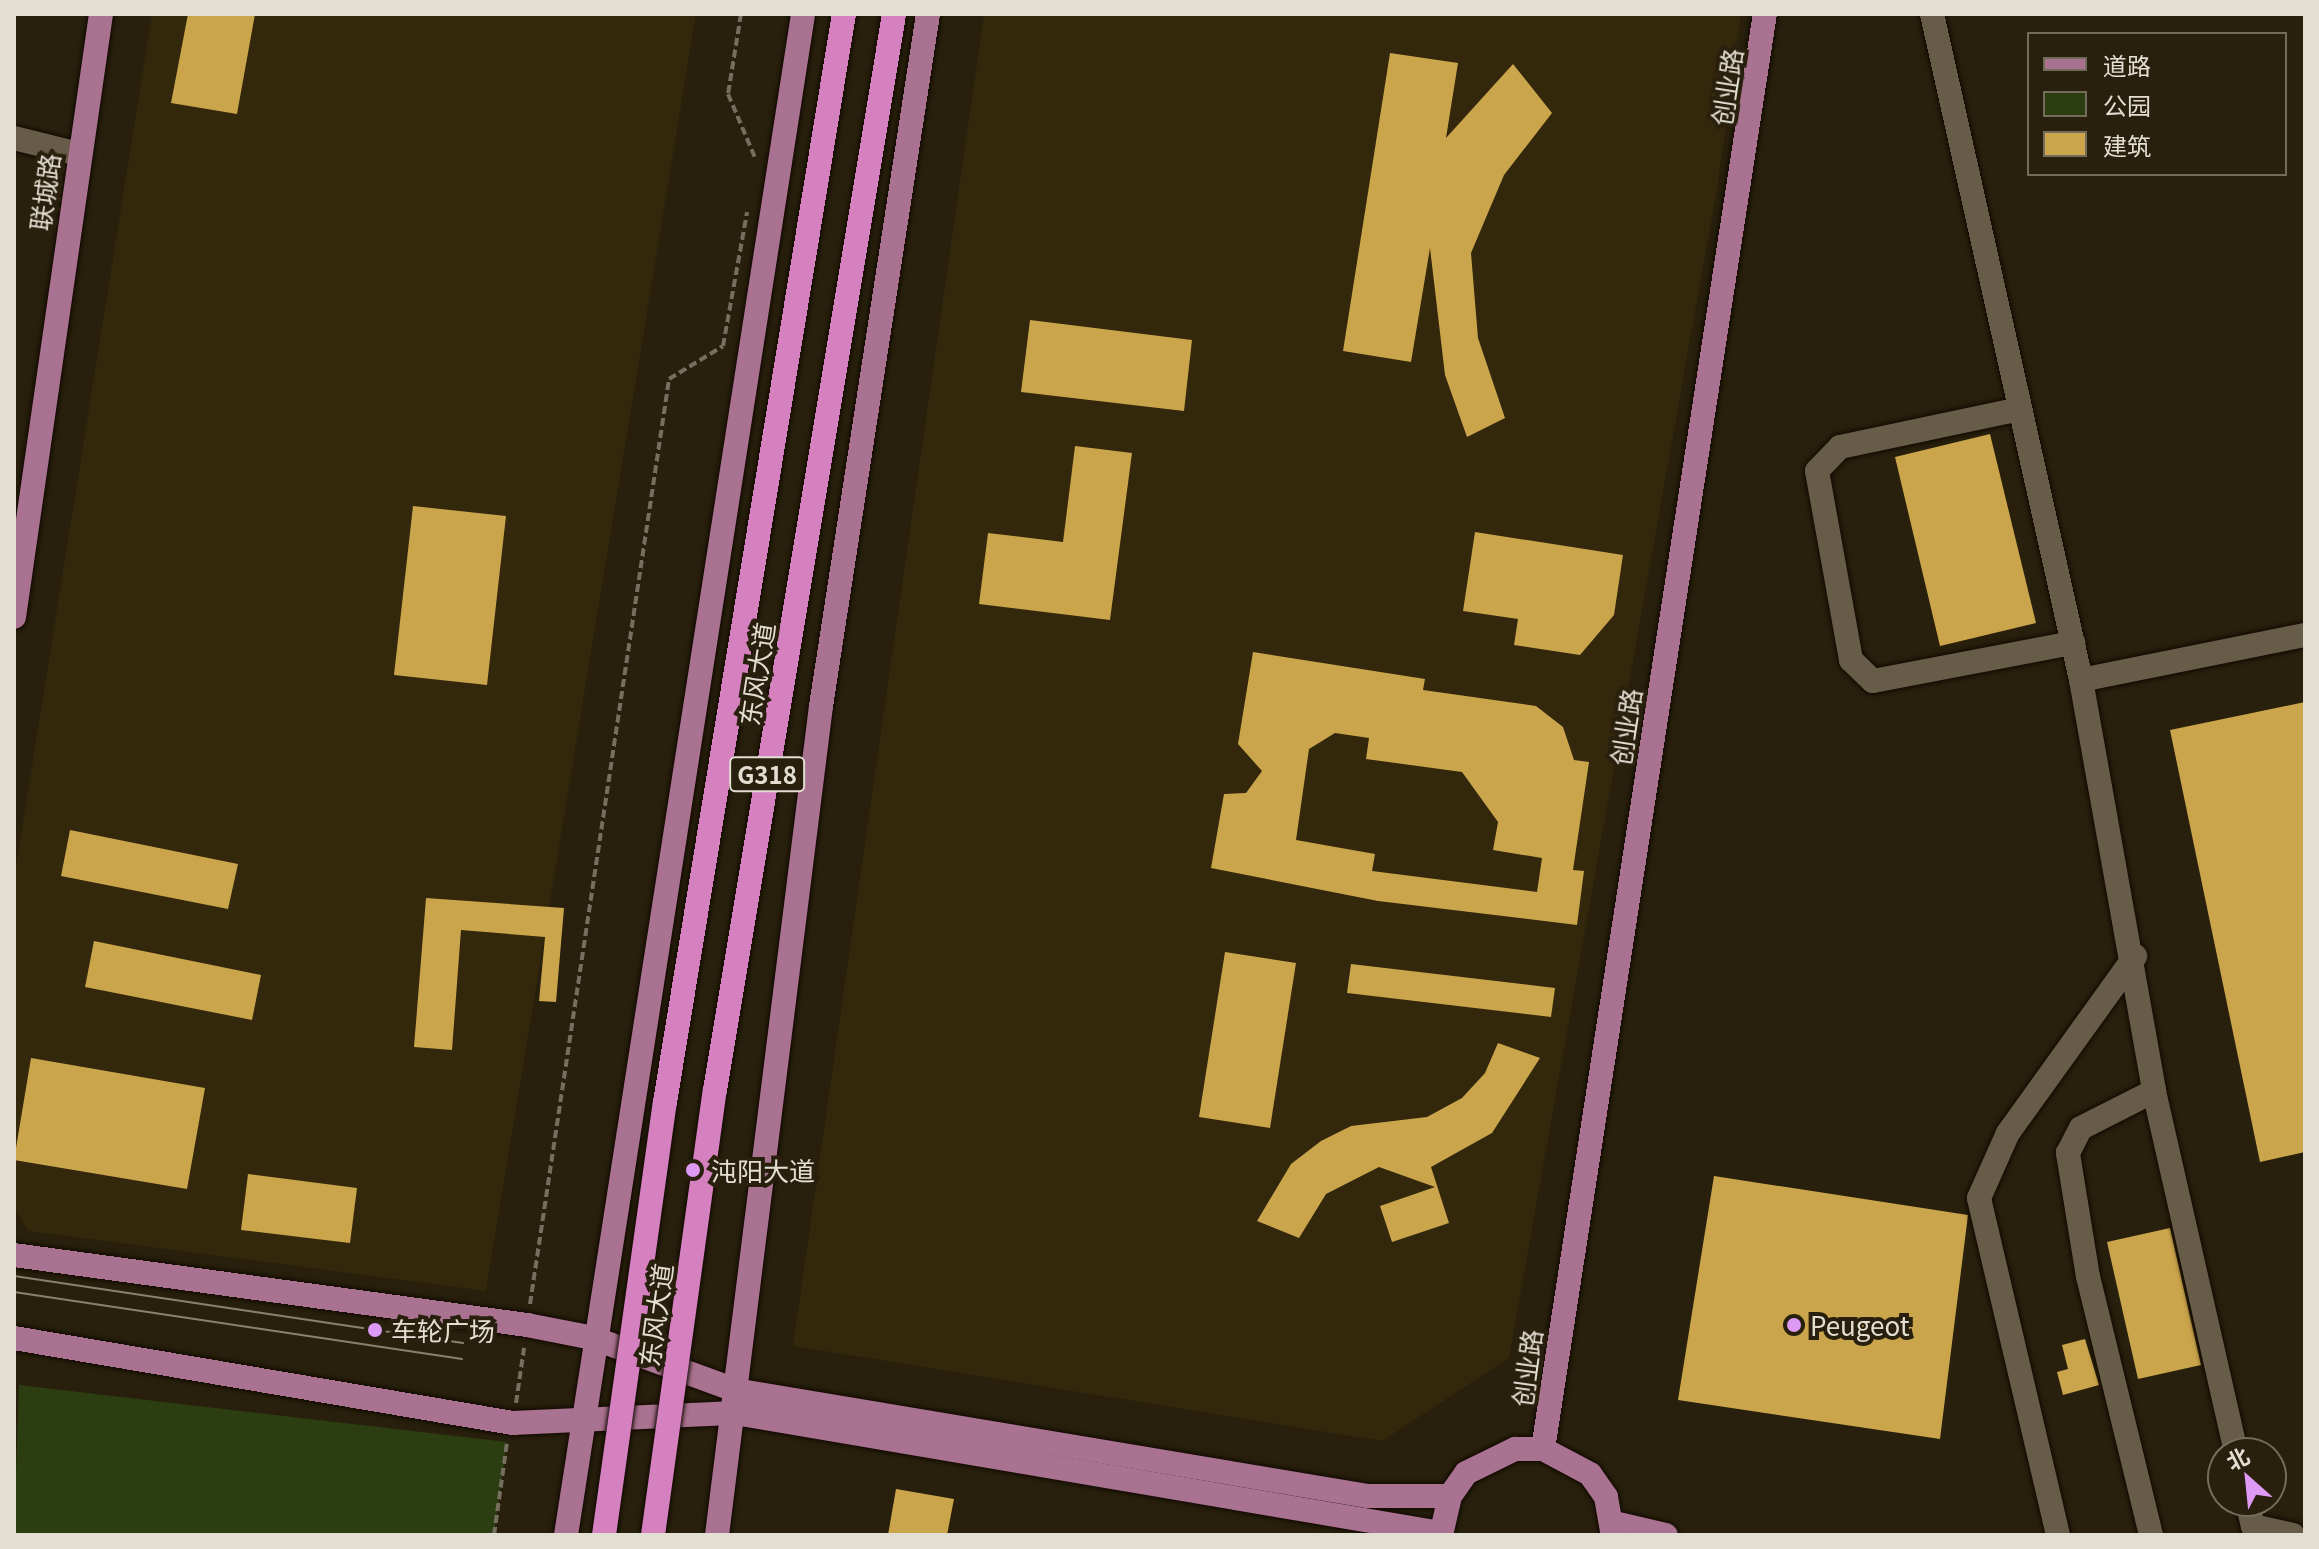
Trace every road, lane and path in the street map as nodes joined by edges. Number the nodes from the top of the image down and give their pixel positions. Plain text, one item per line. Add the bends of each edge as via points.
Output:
1 (101, 14) edge
2 (741, 14) edge
3 (803, 14) edge
4 (844, 14) edge
5 (894, 14) edge
6 (928, 14) edge
7 (1765, 14) edge
8 (1932, 14) edge
9 (14, 138) edge
10 (14, 150) edge
11 (78, 154) junction
12 (754, 174) dead end
13 (748, 205) dead end
14 (2020, 409) junction
15 (14, 617) edge
16 (2305, 635) edge
17 (2073, 643) junction
18 (2081, 680) junction
19 (2135, 956) junction
20 (2154, 1091) junction
21 (14, 1255) edge
22 (527, 1325) junction
23 (14, 1338) edge
24 (593, 1338) junction
25 (735, 1402) junction
26 (581, 1416) junction
27 (513, 1423) junction
28 (2232, 1437) edge
29 (1543, 1449) junction
30 (1450, 1496) junction
31 (2251, 1517) edge
32 (1613, 1529) edge
33 (1441, 1534) edge
34 (494, 1535) edge
35 (566, 1535) edge
36 (604, 1535) edge
37 (653, 1535) edge
38 (717, 1535) edge
39 (1666, 1535) edge
40 (2058, 1535) edge
41 (2151, 1535) edge
42 (2293, 1535) edge

1 - 11 main road, 联城路
2 - 12 path via 728,94 756,158
3 - 24 main road
4 - 36 highway, 东风大道 / G318, bridge via 665,1102
5 - 37 highway, 东风大道 / G318, bridge via 715,1090
6 - 25 main road via 821,706
7 - 29 main road, 创业路
8 - 14 street
9 - 11 street
10 - 11 street
11 - 15 main road, 联城路
13 - 22 path via 723,346 669,379
14 - 17 street
14 - 17 street via 1840,447 1817,471 1851,660 1873,681
16 - 18 street
17 - 18 street
18 - 19 street
19 - 20 street
19 - 40 street via 2008,1133 1979,1198
20 - 28 street
20 - 41 street via 2081,1128 2068,1153 2088,1277
21 - 22 main road
22 - 24 main road
22 - 27 path
23 - 27 main road
24 - 25 main road
24 - 26 main road
25 - 26 main road
25 - 30 main road via 1368,1496
25 - 33 main road
25 - 38 main road
26 - 27 main road
26 - 35 main road
27 - 34 path
29 - 30 main road via 1489,1457
29 - 32 main road via 1590,1474
30 - 33 main road
31 - 42 street via 2253,1526
32 - 39 main road

